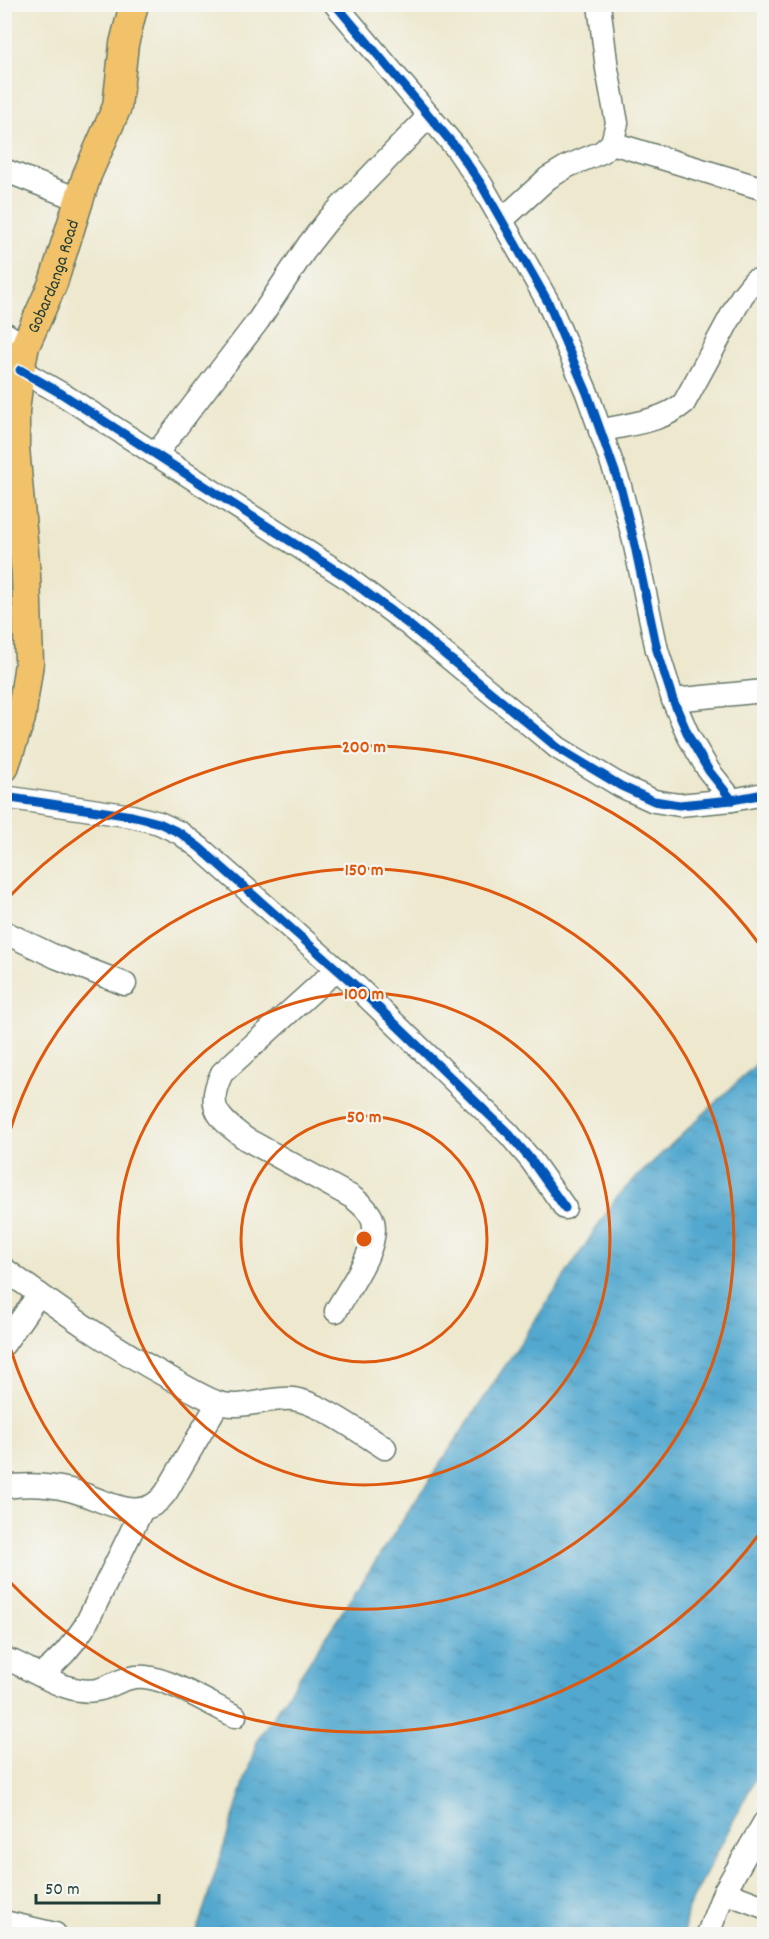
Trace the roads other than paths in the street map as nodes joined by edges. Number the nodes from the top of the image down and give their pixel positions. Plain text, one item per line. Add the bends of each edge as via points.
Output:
1 (134, 4) edge
2 (335, 4) edge
3 (599, 4) edge
4 (429, 117) junction
5 (612, 143) junction
6 (4, 170) edge
7 (765, 189) edge
8 (80, 200) junction
9 (502, 220) junction
10 (765, 282) edge
11 (16, 350) edge
12 (600, 430) junction
13 (156, 454) junction
14 (765, 692) edge
15 (674, 700) junction
16 (4, 768) edge
17 (765, 794) edge
18 (4, 797) edge
19 (732, 800) junction
20 (4, 932) edge
21 (337, 969) junction
22 (125, 984) dead end
23 (565, 1208) dead end
24 (4, 1269) edge
25 (39, 1294) junction
26 (336, 1311) dead end
27 (4, 1344) edge
28 (218, 1403) junction
29 (385, 1448) dead end
30 (4, 1487) edge
31 (142, 1510) junction
32 (4, 1659) edge
33 (42, 1675) junction
34 (235, 1716) dead end
35 (765, 1823) edge
36 (724, 1892) junction
37 (765, 1907) edge
38 (4, 1922) edge
39 (55, 1935) edge
40 (708, 1935) edge

1 - 8 main road, Gobardanga Road via 123,52 117,107
2 - 4 street
3 - 5 street via 617,123
4 - 9 street via 469,167
4 - 13 street via 315,236 258,321
5 - 7 street
5 - 9 street via 602,153 548,178
6 - 8 street
8 - 11 main road, Gobardanga Road via 53,283
9 - 12 street via 548,302
10 - 12 street via 754,281 742,296 684,403 657,417
11 - 13 street via 63,394
11 - 16 main road, Gobardanga Road via 15,447 29,663 21,718
12 - 15 street via 620,486 657,650
13 - 19 street via 346,577 558,748 596,771 654,801 679,805
14 - 15 street
15 - 19 street via 689,737
17 - 19 street
18 - 21 street via 132,816 180,833
20 - 22 street
21 - 23 street via 509,1134
21 - 26 street via 222,1073 213,1100 231,1128 352,1197 364,1206 373,1221 371,1247
24 - 25 street
25 - 27 street
25 - 28 street via 139,1361
28 - 29 street via 236,1405 281,1399 308,1403
28 - 31 street via 160,1501
30 - 31 street via 52,1486 112,1506
31 - 33 street via 85,1626
32 - 33 street
33 - 34 street via 88,1692 147,1677
35 - 36 street
36 - 37 street
36 - 40 street
38 - 39 street

